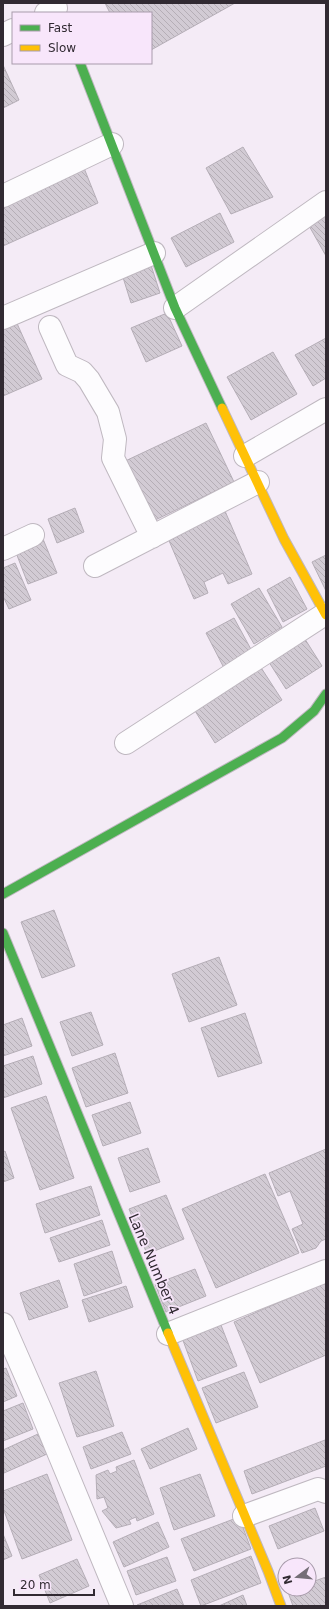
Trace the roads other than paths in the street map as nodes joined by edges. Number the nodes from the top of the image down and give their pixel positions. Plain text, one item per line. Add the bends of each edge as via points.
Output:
1 (12, 30) edge
2 (3, 35) edge
3 (80, 64) edge
4 (112, 144) junction
5 (3, 196) edge
6 (326, 202) edge
7 (154, 253) junction
8 (175, 308) junction
9 (3, 318) edge
10 (50, 327) dead end
11 (326, 408) edge
12 (245, 456) junction
13 (258, 482) junction
14 (33, 535) dead end
15 (152, 537) junction
16 (3, 549) edge
17 (95, 566) dead end
18 (326, 614) edge
19 (326, 694) edge
20 (126, 743) dead end
21 (3, 894) edge
22 (3, 933) edge
23 (326, 1271) edge
24 (3, 1324) edge
25 (168, 1334) junction
26 (326, 1492) edge
27 (244, 1516) junction
28 (122, 1606) edge
29 (281, 1606) edge

1 - 2 street
3 - 4 street
4 - 5 street
4 - 7 street
6 - 8 street
7 - 8 street
7 - 9 street
8 - 12 street
10 - 15 street via 67,366 82,372 108,412 115,439 113,458
11 - 12 street
12 - 13 street
13 - 15 street
13 - 18 street via 284,539
14 - 16 street
15 - 17 street
18 - 20 street
19 - 21 street via 314,711 282,738
22 - 25 street, Lane Number 4
23 - 25 street
24 - 28 street
25 - 27 street, Lane Number 4
26 - 27 street via 318,1489
27 - 29 street, Lane Number 4

